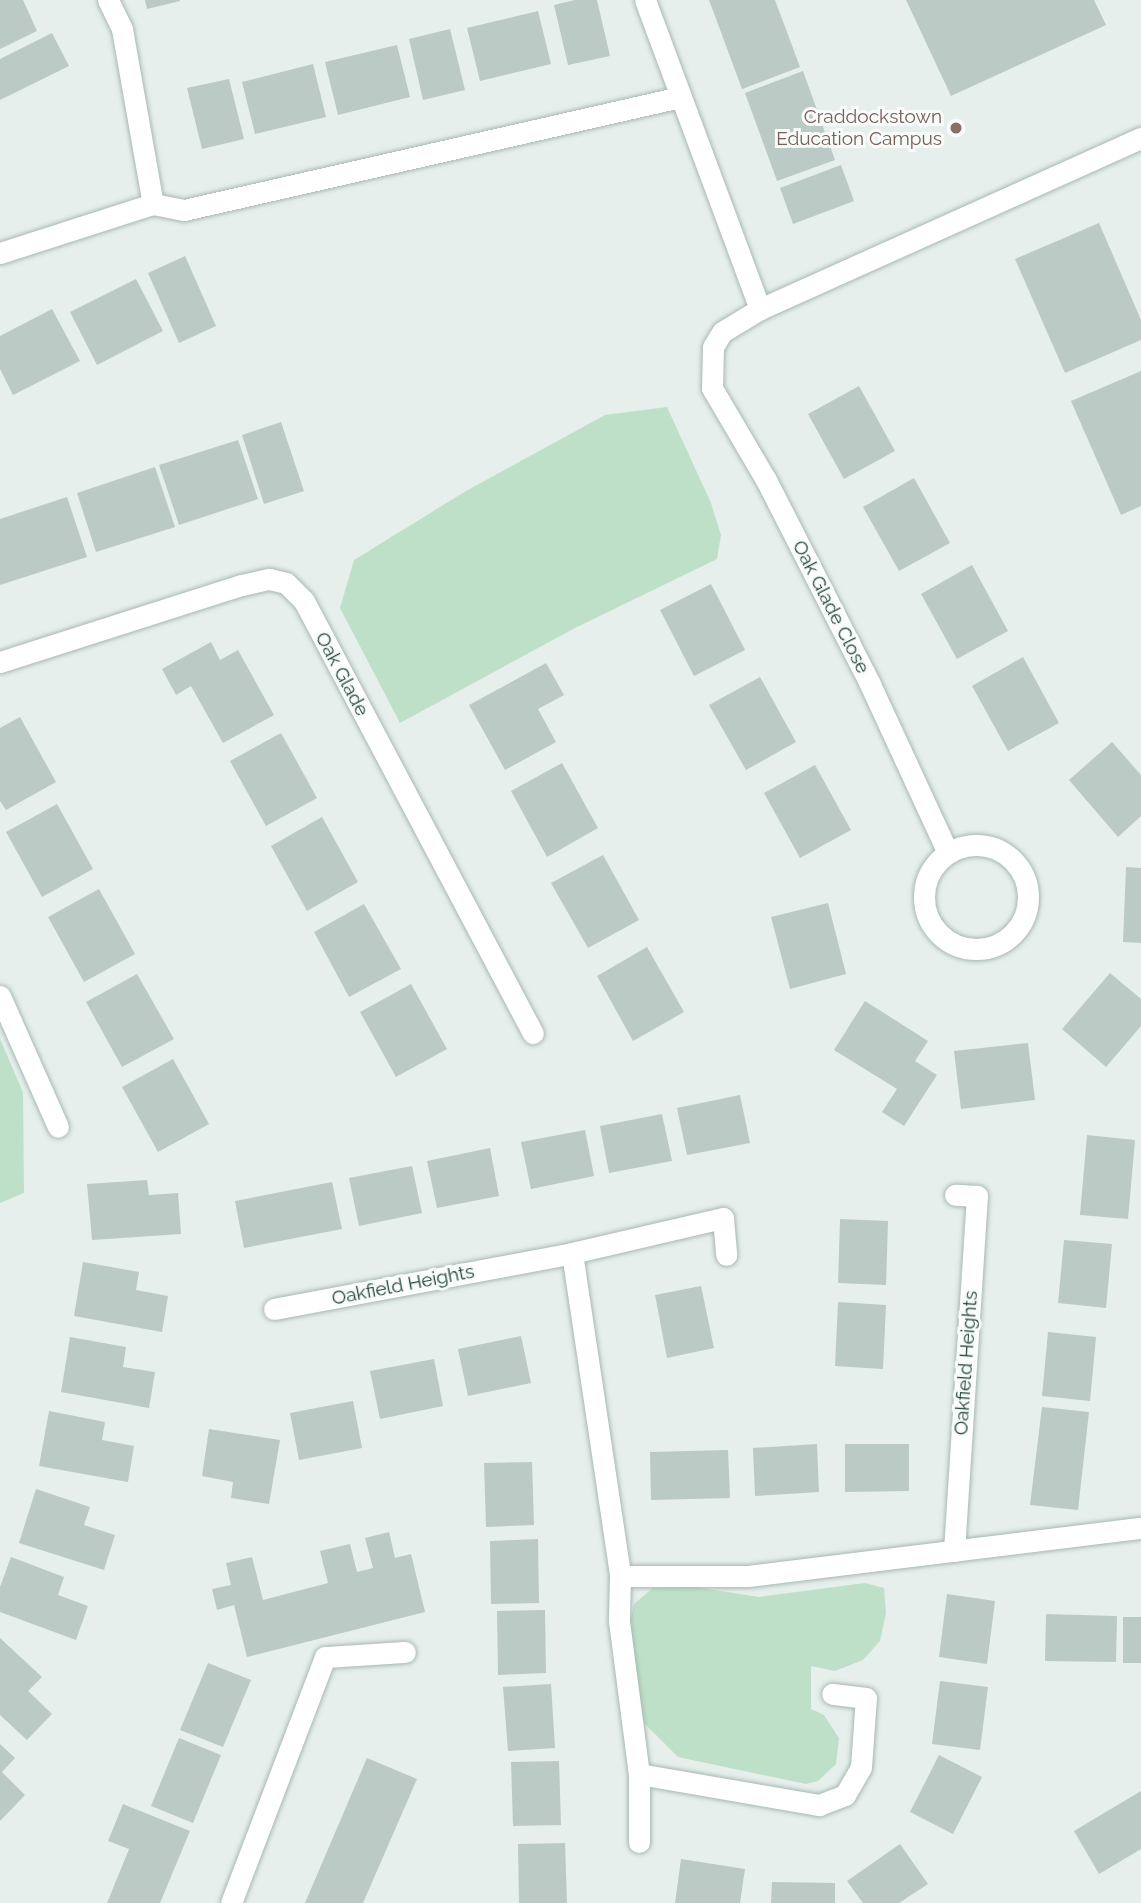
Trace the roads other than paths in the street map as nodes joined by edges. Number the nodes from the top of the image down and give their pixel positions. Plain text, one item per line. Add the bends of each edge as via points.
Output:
1 (108, 0) edge
2 (645, 0) edge
3 (680, 97) junction
4 (1141, 138) edge
5 (153, 204) junction
6 (0, 253) edge
7 (760, 309) junction
8 (0, 662) edge
9 (948, 852) junction
10 (0, 996) edge
11 (533, 1033) dead end
12 (58, 1127) dead end
13 (955, 1195) dead end
14 (572, 1253) junction
15 (726, 1255) dead end
16 (274, 1309) dead end
17 (1141, 1528) edge
18 (954, 1552) junction
19 (620, 1576) junction
20 (405, 1652) dead end
21 (832, 1694) dead end
22 (639, 1774) junction
23 (639, 1842) dead end
24 (231, 1903) edge

1 - 5 street via 122,29
2 - 3 street
3 - 5 street via 184,210
3 - 7 street
4 - 7 street
5 - 6 street
7 - 9 street, Oak Glade Close via 722,332 713,347 712,388 766,480 870,684
8 - 11 street, Oak Glade via 242,585 269,579 286,583 303,601
9 - 9 street via 967,845 989,846 1017,863 1027,884 1029,904 1022,924 999,945 976,950 954,946 926,916 924,888 935,864
10 - 12 street
13 - 18 street, Oakfield Heights via 977,1196
14 - 15 street, Oakfield Heights via 723,1218
14 - 16 street, Oakfield Heights
14 - 19 street
17 - 18 street
18 - 19 street via 748,1576
19 - 22 street via 619,1620
20 - 24 street via 325,1657
21 - 22 street via 866,1698 861,1767 845,1795 819,1805
22 - 23 street

